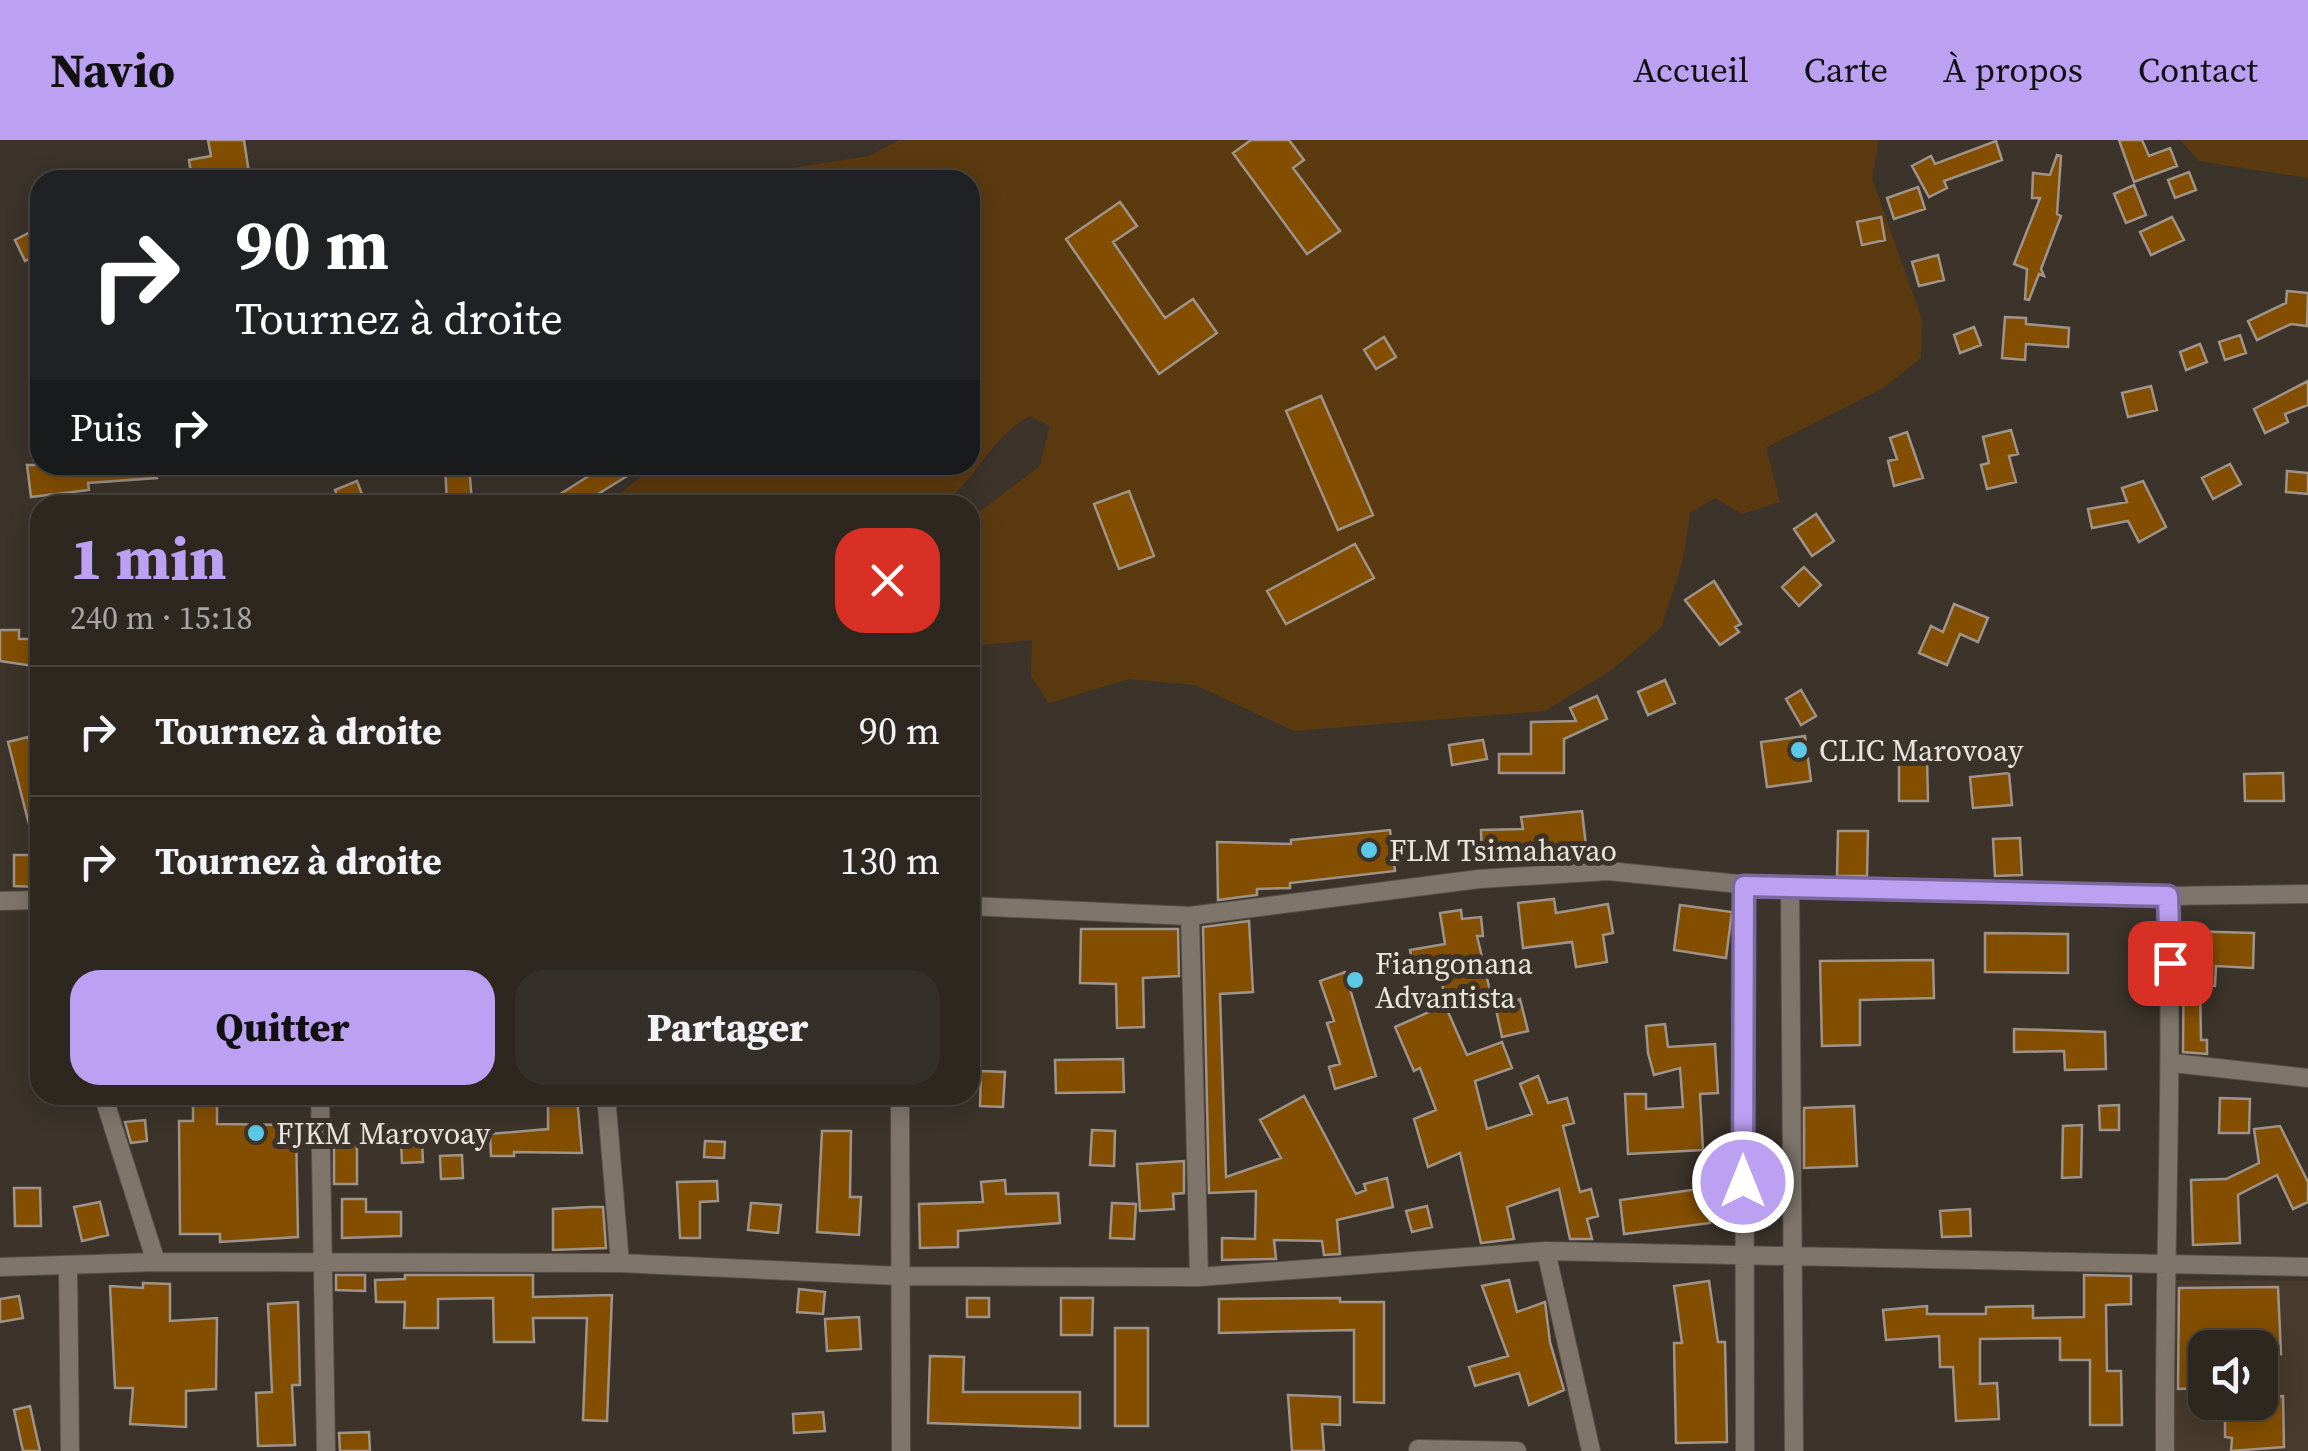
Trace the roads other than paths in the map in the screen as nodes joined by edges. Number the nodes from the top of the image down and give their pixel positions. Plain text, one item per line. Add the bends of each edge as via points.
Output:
1 (1744, 886) junction
2 (1790, 888) junction
3 (2308, 894) edge
4 (2168, 896) junction
5 (0, 900) edge
6 (30, 900) edge
7 (980, 906) edge
8 (1190, 916) junction
9 (2173, 1063) junction
10 (2308, 1078) edge
11 (106, 1105) edge
12 (320, 1105) edge
13 (607, 1105) edge
14 (900, 1105) edge
15 (1546, 1251) junction
16 (1794, 1255) junction
17 (1743, 1256) junction
18 (156, 1262) junction
19 (620, 1263) junction
20 (68, 1265) junction
21 (324, 1266) junction
22 (0, 1267) edge
23 (2164, 1267) junction
24 (2308, 1268) edge
25 (899, 1276) junction
26 (1199, 1277) junction
27 (1418, 1449) edge
28 (70, 1451) edge
29 (326, 1451) edge
30 (900, 1451) edge
31 (1517, 1451) edge
32 (1591, 1451) edge
33 (1745, 1451) edge
34 (1794, 1451) edge
35 (2165, 1451) edge

1 - 2 street
1 - 8 street via 1608,871 1480,879
1 - 17 street
2 - 4 street
2 - 16 street
3 - 4 street
4 - 9 street
5 - 6 street
7 - 8 street
8 - 26 street
9 - 10 street
9 - 23 street
11 - 18 street
12 - 21 street
13 - 19 street
14 - 25 street
15 - 17 street
15 - 26 street
15 - 32 street
16 - 17 street
16 - 23 street
16 - 34 street
17 - 33 street
18 - 20 street
18 - 21 street
19 - 21 street
19 - 25 street
20 - 22 street
20 - 28 street
21 - 29 street
23 - 24 street
23 - 35 street
25 - 26 street
25 - 30 street
27 - 31 street

